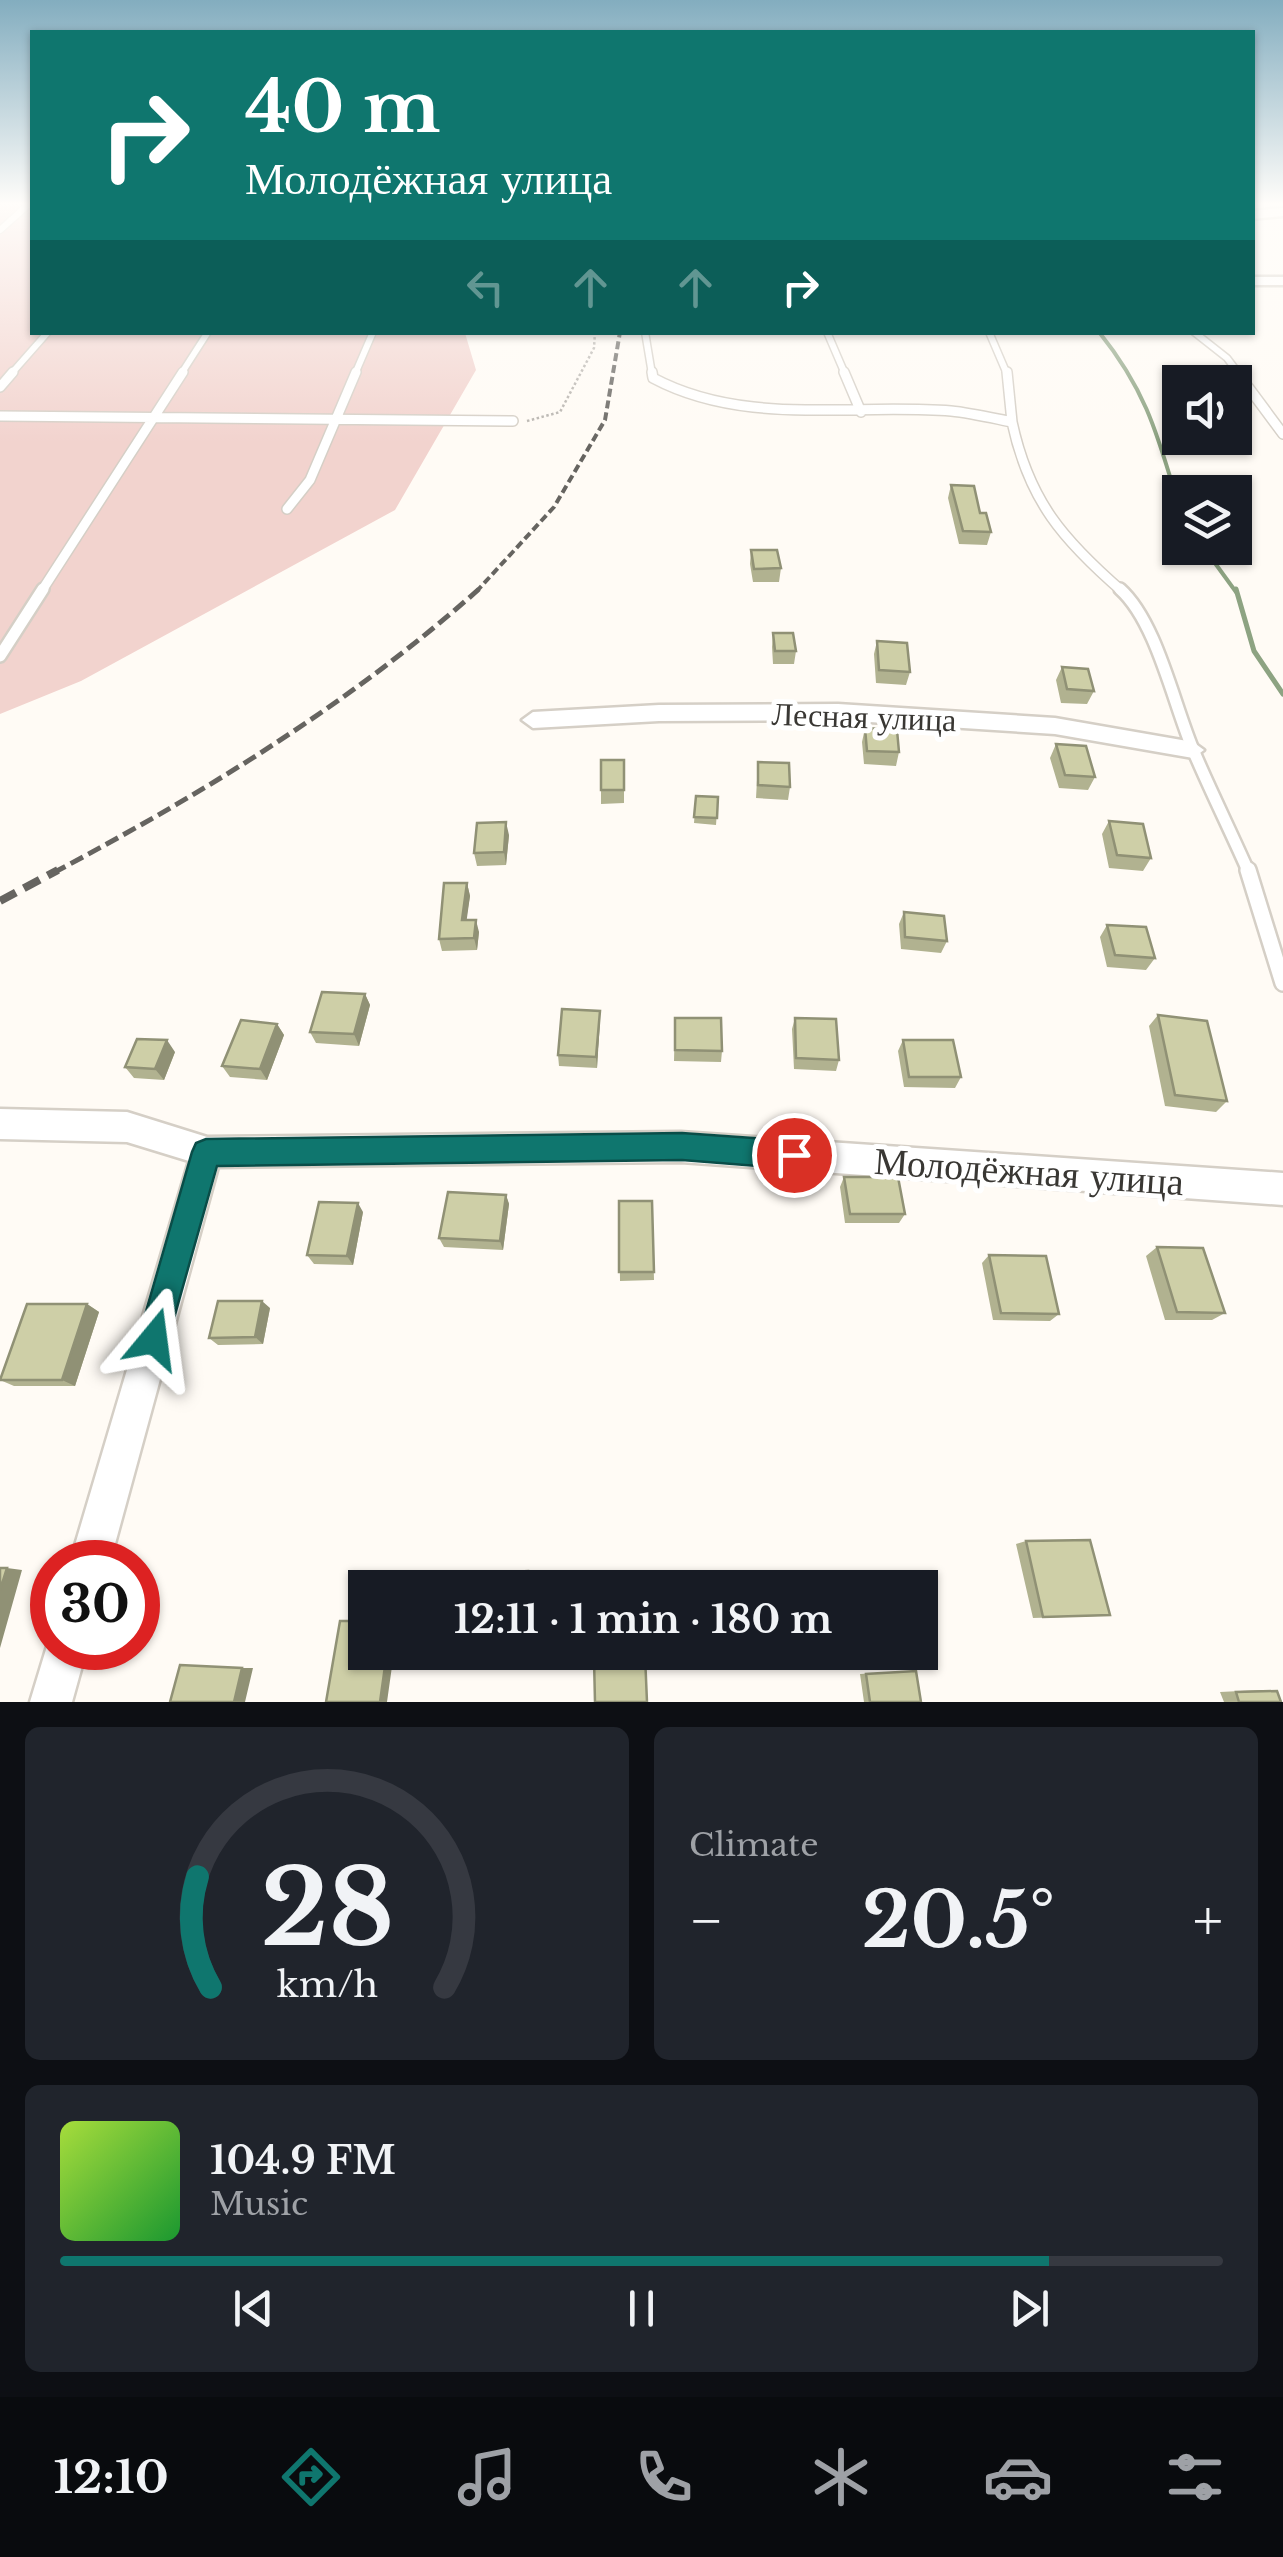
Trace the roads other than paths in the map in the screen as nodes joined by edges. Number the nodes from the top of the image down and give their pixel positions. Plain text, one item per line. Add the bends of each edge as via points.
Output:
1 (45, 335) edge
2 (206, 335) edge
3 (372, 335) edge
4 (645, 335) edge
5 (827, 335) edge
6 (990, 335) edge
7 (1198, 335) edge
8 (0, 387) edge
9 (861, 412) junction
10 (0, 416) edge
11 (154, 416) junction
12 (338, 416) junction
13 (512, 420) road end
14 (1012, 422) junction
15 (1283, 434) edge
16 (287, 509) dead end
17 (0, 656) edge
18 (533, 720) dead end
19 (1193, 750) junction
20 (1283, 983) edge
21 (0, 1124) edge
22 (206, 1152) junction
23 (1283, 1189) edge
24 (96, 1540) edge
25 (60, 1670) edge
26 (51, 1702) edge

1 - 8 lane
2 - 11 lane
3 - 12 lane
4 - 9 lane via 650,371 668,390 744,406
5 - 9 lane
6 - 14 lane via 1006,366
7 - 15 lane via 1227,358
9 - 14 lane via 950,411
10 - 11 lane
11 - 12 lane
11 - 17 lane
12 - 13 lane
12 - 16 lane via 310,480
14 - 19 lane via 1043,510 1080,555 1130,598
18 - 19 street, Лесная улица via 838,712 1055,726
19 - 20 lane via 1256,888
21 - 22 street, Молодёжная улица via 127,1126
22 - 23 street, Молодёжная улица via 682,1147
22 - 24 street
25 - 26 street

